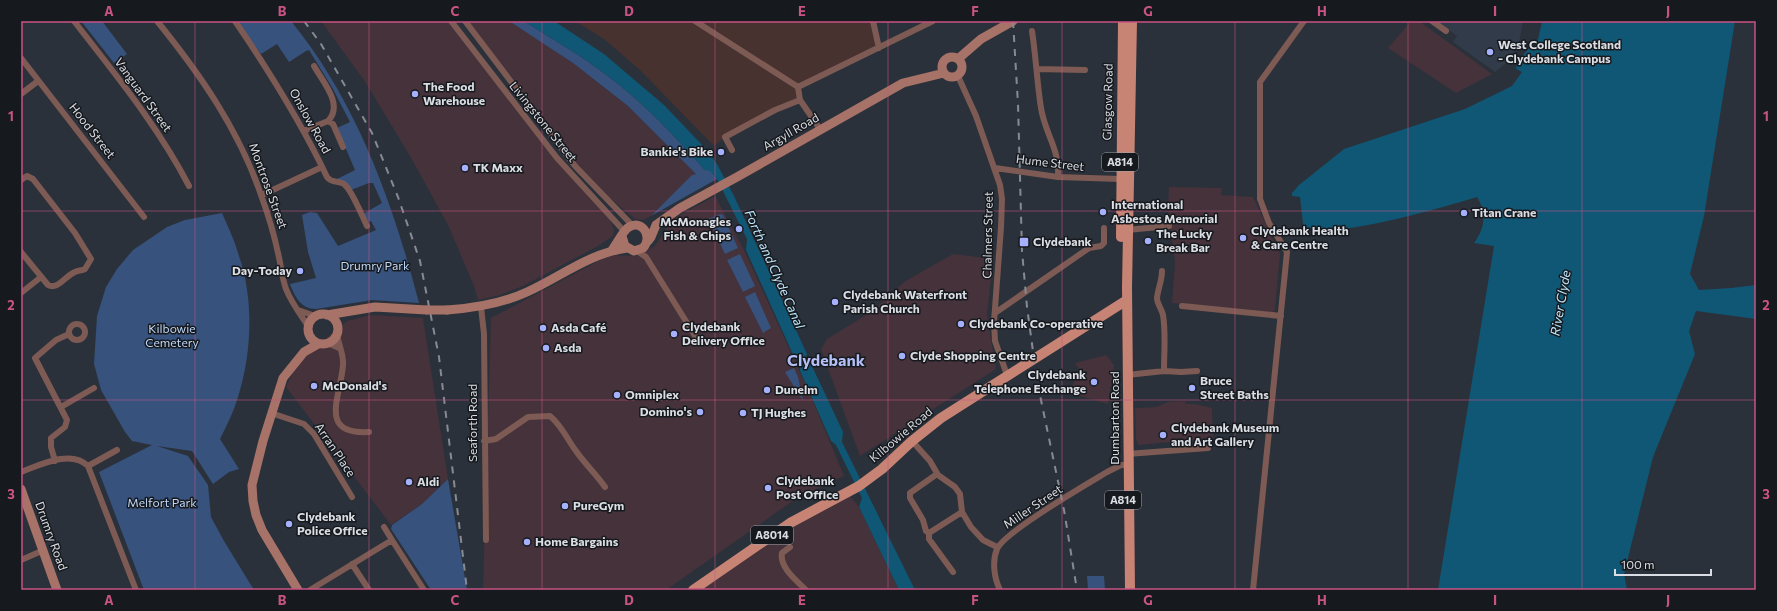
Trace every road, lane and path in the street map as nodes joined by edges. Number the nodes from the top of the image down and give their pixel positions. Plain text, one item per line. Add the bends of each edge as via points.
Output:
1 (74, 21) edge
2 (157, 21) edge
3 (235, 21) edge
4 (451, 21) edge
5 (465, 21) edge
6 (695, 21) edge
7 (873, 21) edge
8 (933, 21) edge
9 (1013, 21) edge
10 (1123, 21) edge
11 (1132, 21) edge
12 (1304, 21) edge
13 (1432, 21) edge
14 (1032, 31) dead end
15 (1446, 31) dead end
16 (879, 48) junction
17 (21, 58) edge
18 (958, 58) junction
19 (314, 66) dead end
20 (1038, 69) junction
21 (1085, 70) dead end
22 (944, 73) junction
23 (958, 76) junction
24 (38, 81) junction
25 (798, 87) junction
26 (21, 94) edge
27 (800, 100) junction
28 (328, 121) junction
29 (820, 129) junction
30 (304, 132) junction
31 (343, 147) dead end
32 (732, 150) dead end
33 (322, 168) junction
34 (994, 168) junction
35 (1058, 177) junction
36 (21, 180) edge
37 (1124, 180) junction
38 (189, 186) dead end
39 (262, 195) junction
40 (144, 217) dead end
41 (656, 225) junction
42 (367, 226) dead end
43 (632, 226) junction
44 (1169, 226) dead end
45 (644, 228) junction
46 (1104, 228) dead end
47 (1127, 230) junction
48 (623, 234) junction
49 (647, 243) junction
50 (627, 248) junction
51 (612, 250) junction
52 (637, 251) junction
53 (21, 252) edge
54 (646, 257) junction
55 (1162, 271) dead end
56 (41, 277) junction
57 (21, 293) edge
58 (1124, 302) junction
59 (1182, 306) dead end
60 (481, 307) junction
61 (297, 309) junction
62 (346, 312) junction
63 (995, 313) junction
64 (328, 314) junction
65 (315, 316) junction
66 (1281, 316) junction
67 (338, 326) junction
68 (308, 330) junction
69 (69, 334) dead end
70 (337, 335) junction
71 (697, 339) dead end
72 (328, 343) junction
73 (318, 344) junction
74 (339, 348) junction
75 (304, 352) junction
76 (1164, 371) junction
77 (1197, 371) dead end
78 (1007, 375) junction
79 (1128, 375) junction
80 (94, 388) dead end
81 (60, 407) junction
82 (271, 413) junction
83 (369, 432) dead end
84 (484, 441) junction
85 (912, 441) junction
86 (1208, 448) dead end
87 (117, 450) dead end
88 (1127, 454) junction
89 (55, 461) junction
90 (1125, 465) junction
91 (88, 466) junction
92 (21, 472) edge
93 (937, 474) junction
94 (605, 487) dead end
95 (21, 489) edge
96 (352, 497) dead end
97 (962, 512) junction
98 (384, 527) dead end
99 (929, 533) junction
100 (392, 540) junction
101 (486, 540) dead end
102 (790, 546) dead end
103 (997, 548) junction
104 (44, 550) junction
105 (21, 560) edge
106 (352, 564) junction
107 (953, 572) dead end
108 (703, 587) edge
109 (58, 590) edge
110 (136, 590) edge
111 (298, 590) edge
112 (310, 590) edge
113 (369, 590) edge
114 (424, 590) edge
115 (692, 590) edge
116 (806, 590) edge
117 (1000, 590) edge
118 (1130, 590) edge
119 (1252, 590) edge

1 - 38 street, Vanguard Street via 150,121
2 - 39 street, Montrose Street via 223,113 246,154
3 - 30 street, Onslow Road
4 - 48 street, Livingstone Street via 557,158
5 - 43 street, Livingstone Street via 575,166
6 - 25 street
7 - 16 street
8 - 16 street
9 - 18 street via 981,39
10 - 37 main road, Glasgow Road / A814
11 - 37 main road, Glasgow Road / A814
12 - 66 street via 1260,82 1260,199 1269,223 1288,252
13 - 15 street
14 - 20 street
16 - 25 street
17 - 24 street, Hood Street
18 - 22 street via 950,57 943,62
18 - 23 street via 963,70
19 - 28 street via 335,106
20 - 21 street
20 - 35 street via 1041,109 1058,158
22 - 23 street via 950,78
22 - 29 street, Argyll Road via 903,83
23 - 34 street, Chalmers Street
24 - 26 street
24 - 40 street, Hood Street
25 - 27 street
27 - 29 street
27 - 32 street via 725,136
28 - 30 street
28 - 31 street via 334,127
29 - 41 street, Argyll Road via 680,208
30 - 33 street, Onslow Road
33 - 39 street
33 - 42 street, Onslow Road via 329,180 347,188
34 - 35 street, Hume Street
34 - 63 street, Chalmers Street via 1002,198
35 - 37 street, Hume Street
36 - 56 street via 27,176 33,179 58,209 91,257 85,269 74,272 56,286 49,286
37 - 47 main road, Glasgow Road / A814
37 - 58 main road, Glasgow Road / A814
39 - 61 street, Montrose Street via 286,290
41 - 45 street, Argyll Road
41 - 49 street, Argyll Road
43 - 45 street
43 - 48 street
44 - 47 street
45 - 49 street via 648,236
46 - 63 street via 1102,246 1090,248
47 - 58 main road, Glasgow Road / A814
48 - 50 street via 623,243
48 - 51 street
49 - 52 street
49 - 54 street
50 - 51 street
50 - 52 street
51 - 60 street via 526,293
52 - 54 street
53 - 56 street
54 - 71 street
55 - 76 street via 1157,300 1163,314
56 - 57 street
58 - 78 main road, Kilbowie Road / A8014
58 - 79 main road, Dumbarton Road / A814
58 - 90 main road, Dumbarton Road / A814
59 - 66 street
60 - 62 street, bridge via 447,310 375,307
60 - 84 street, Seaforth Road via 484,334
61 - 65 street
61 - 68 street, Montrose Street
62 - 64 street
62 - 67 street
63 - 78 street, Chalmers Street via 995,341
64 - 65 street
64 - 67 street
65 - 68 street
66 - 119 street
67 - 70 street
68 - 73 street via 314,342
68 - 75 street
69 - 81 street via 56,340 35,358
70 - 72 street
70 - 74 street
72 - 73 street
72 - 74 street
73 - 75 street
74 - 83 street via 344,364 336,400 337,420 346,430 357,433
75 - 82 street via 283,378
76 - 77 street
76 - 79 street
78 - 85 main road, Kilbowie Road / A8014 via 941,418
79 - 88 main road, Dumbarton Road / A814
80 - 81 street
81 - 89 street via 67,423 51,438
82 - 96 street, Arran Place via 304,424 314,434
82 - 111 street via 252,485 253,501 262,530
84 - 94 street via 496,439 528,417 550,416 559,424 575,450
84 - 101 street, Seaforth Road
85 - 93 street via 930,461
85 - 108 main road, Kilbowie Road / A8014 via 882,469 848,493 790,523
86 - 88 street
87 - 91 street
88 - 90 main road, Dumbarton Road / A814
89 - 91 street via 71,458 81,460
89 - 92 street
90 - 103 street, Miller Street via 1107,472 1012,533
90 - 118 main road, Dumbarton Road / A814
91 - 110 street
93 - 97 street via 955,487 960,494
93 - 99 street via 910,493 910,498
95 - 104 street, Drumry Road
97 - 99 street
97 - 103 street via 983,540
98 - 100 street
99 - 107 street via 929,539
100 - 106 street
100 - 114 street
102 - 116 street via 781,556 791,575
103 - 117 street via 994,571 995,582
104 - 105 street
104 - 109 street, Drumry Road
106 - 112 street
106 - 113 street
108 - 115 main road, Kilbowie Road / A8014

